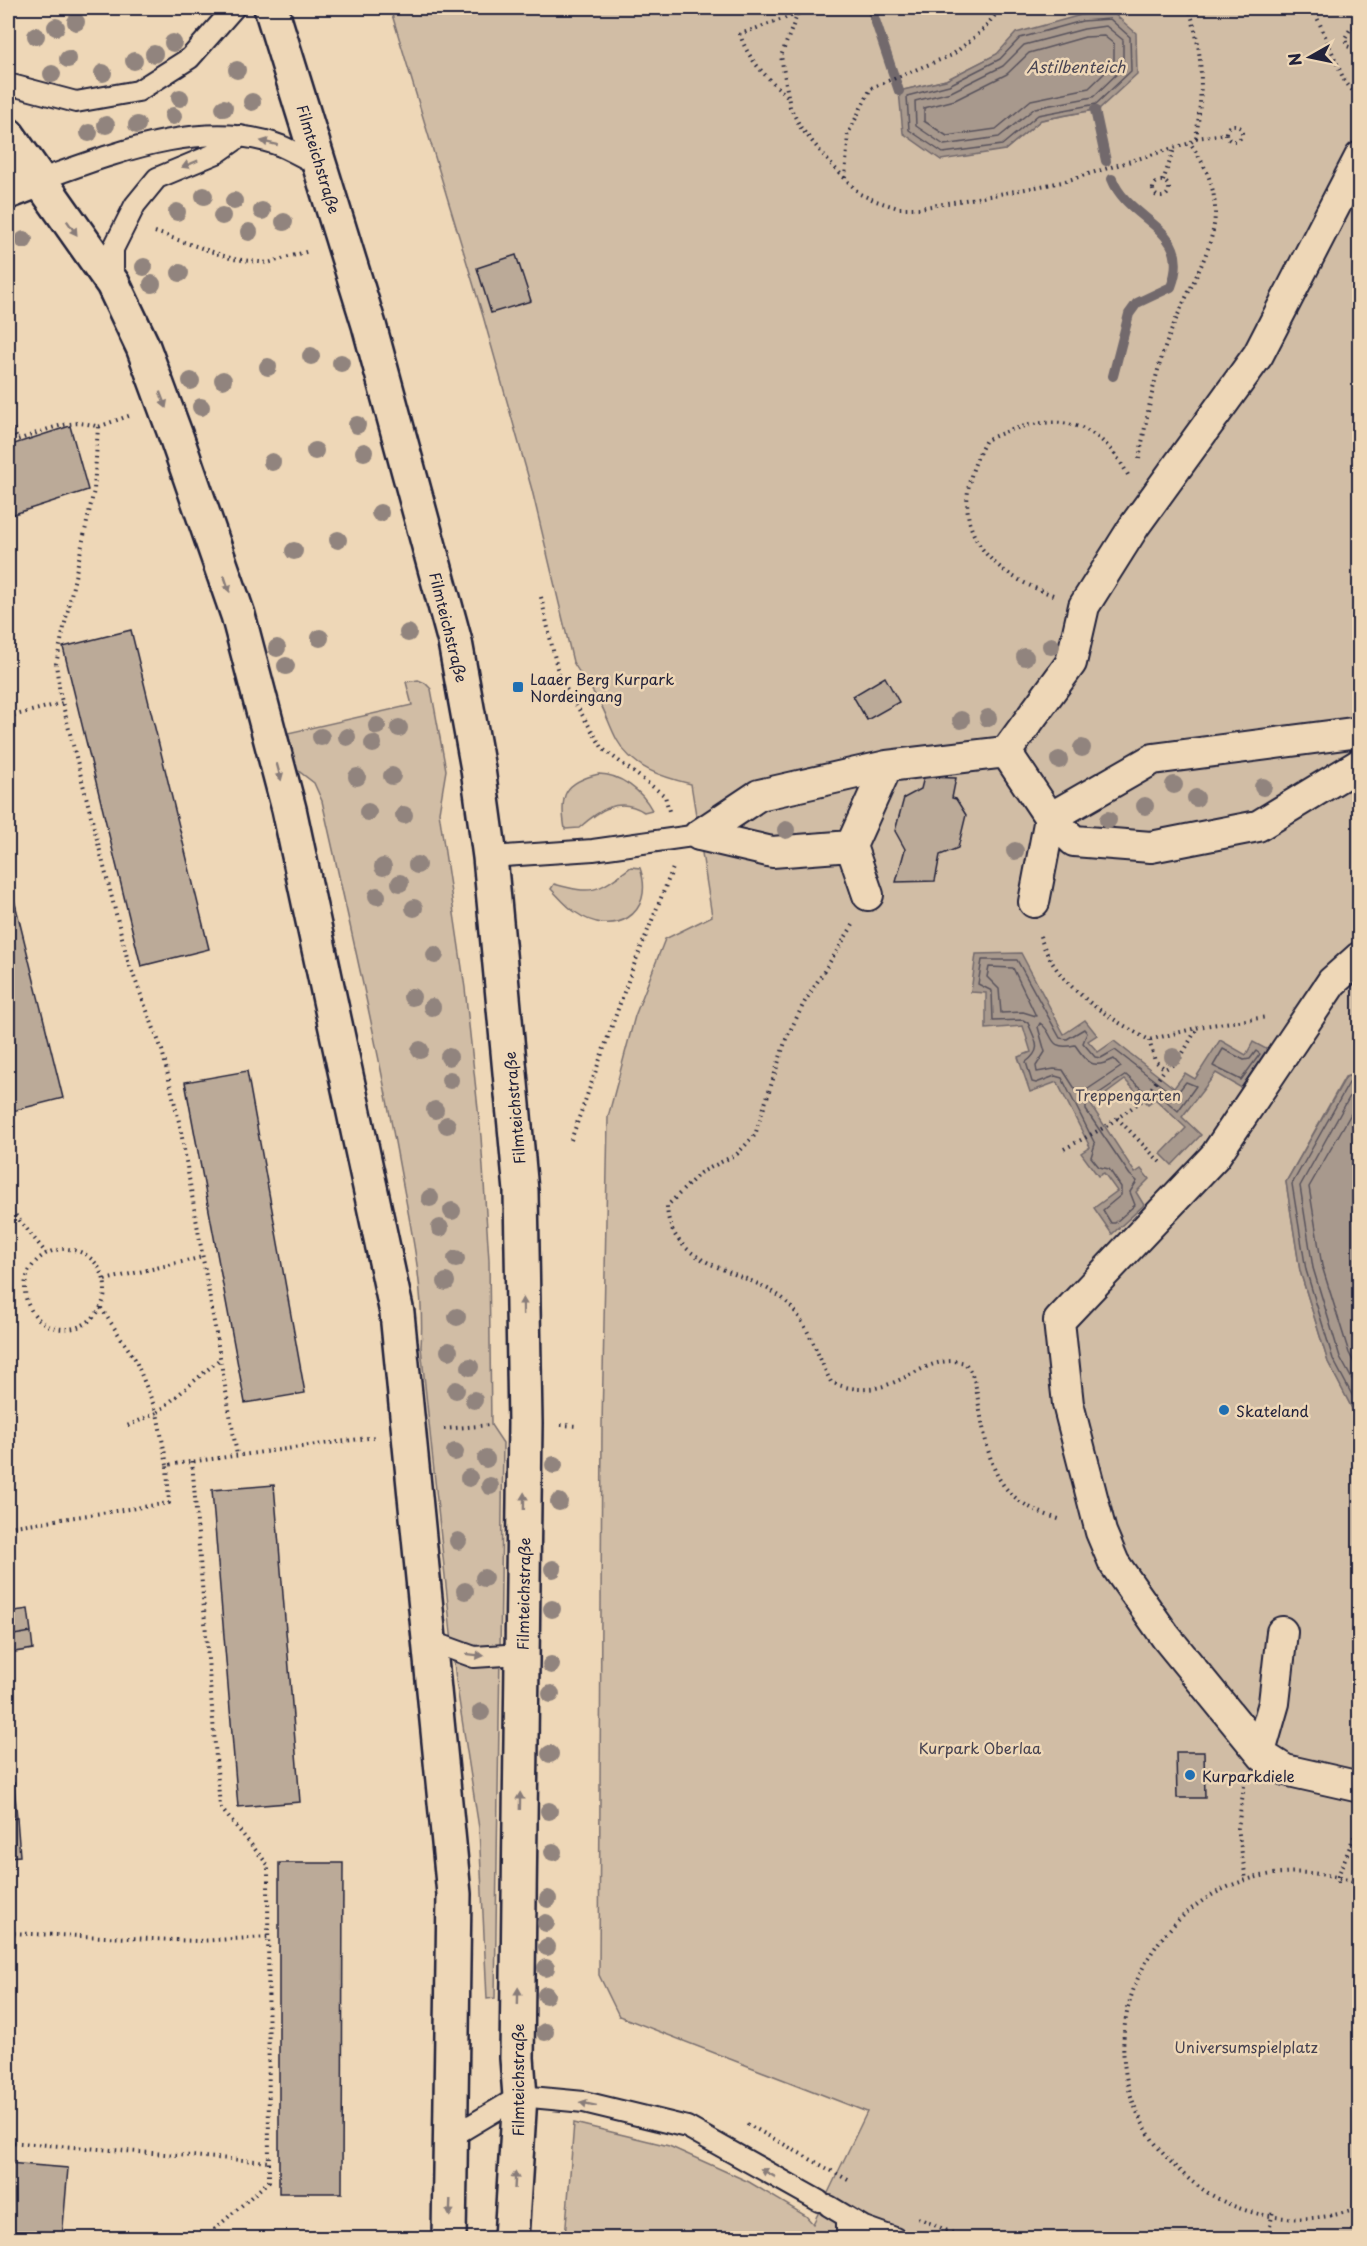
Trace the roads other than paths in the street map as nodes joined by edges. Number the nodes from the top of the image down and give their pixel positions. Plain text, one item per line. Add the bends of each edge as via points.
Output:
1 (234, 8) edge
2 (272, 8) edge
3 (8, 84) edge
4 (8, 135) edge
5 (241, 136) junction
6 (1359, 158) edge
7 (322, 167) junction
8 (39, 180) junction
9 (8, 192) edge
10 (113, 284) junction
11 (1359, 732) edge
12 (1006, 752) junction
13 (1359, 764) edge
14 (887, 766) junction
15 (1050, 818) junction
16 (699, 835) junction
17 (851, 846) junction
18 (490, 856) junction
19 (868, 895) road end
20 (1034, 902) dead end
21 (1359, 957) edge
22 (1282, 1632) dead end
23 (430, 1641) junction
24 (522, 1654) junction
25 (1260, 1752) junction
26 (1359, 1787) edge
27 (520, 2096) junction
28 (453, 2136) junction
29 (847, 2217) junction
30 (449, 2238) edge
31 (511, 2238) edge
32 (847, 2238) edge
33 (895, 2238) edge

1 - 3 lane via 190,58 138,91 76,102
2 - 7 street, Filmteichstraße
4 - 8 street
7 -> 5 lane via 280,146
5 - 8 lane via 195,137 131,147
5 -> 10 lane via 217,153 158,178 135,205 114,249
6 - 12 street via 1257,355 1135,525 1084,606 1071,663
7 - 18 street, Filmteichstraße via 455,642
8 - 9 street
8 -> 10 street
10 -> 23 street via 170,418 234,604 289,808 397,1313
11 - 15 street via 1153,759
12 - 14 street
12 - 15 street
13 - 15 street via 1258,826 1152,847 1074,841
14 - 16 street via 759,795
14 - 17 street
15 - 20 street
16 - 17 street via 772,852
16 - 18 lane via 593,850
17 - 19 street
24 -> 18 street, Filmteichstraße via 525,1423 521,1191
21 - 25 street via 1332,982 1215,1156 1059,1321 1068,1404 1101,1532 1114,1563 1166,1638
22 - 25 street via 1274,1703
23 -> 24 lane via 474,1657
23 - 28 street via 454,1894
27 -> 24 street, Filmteichstraße via 517,2058
25 - 26 street via 1285,1770
27 - 28 lane
29 -> 27 lane via 687,2127 584,2102
31 -> 27 street, Filmteichstraße
28 -> 30 street
29 - 32 lane
29 - 33 lane

